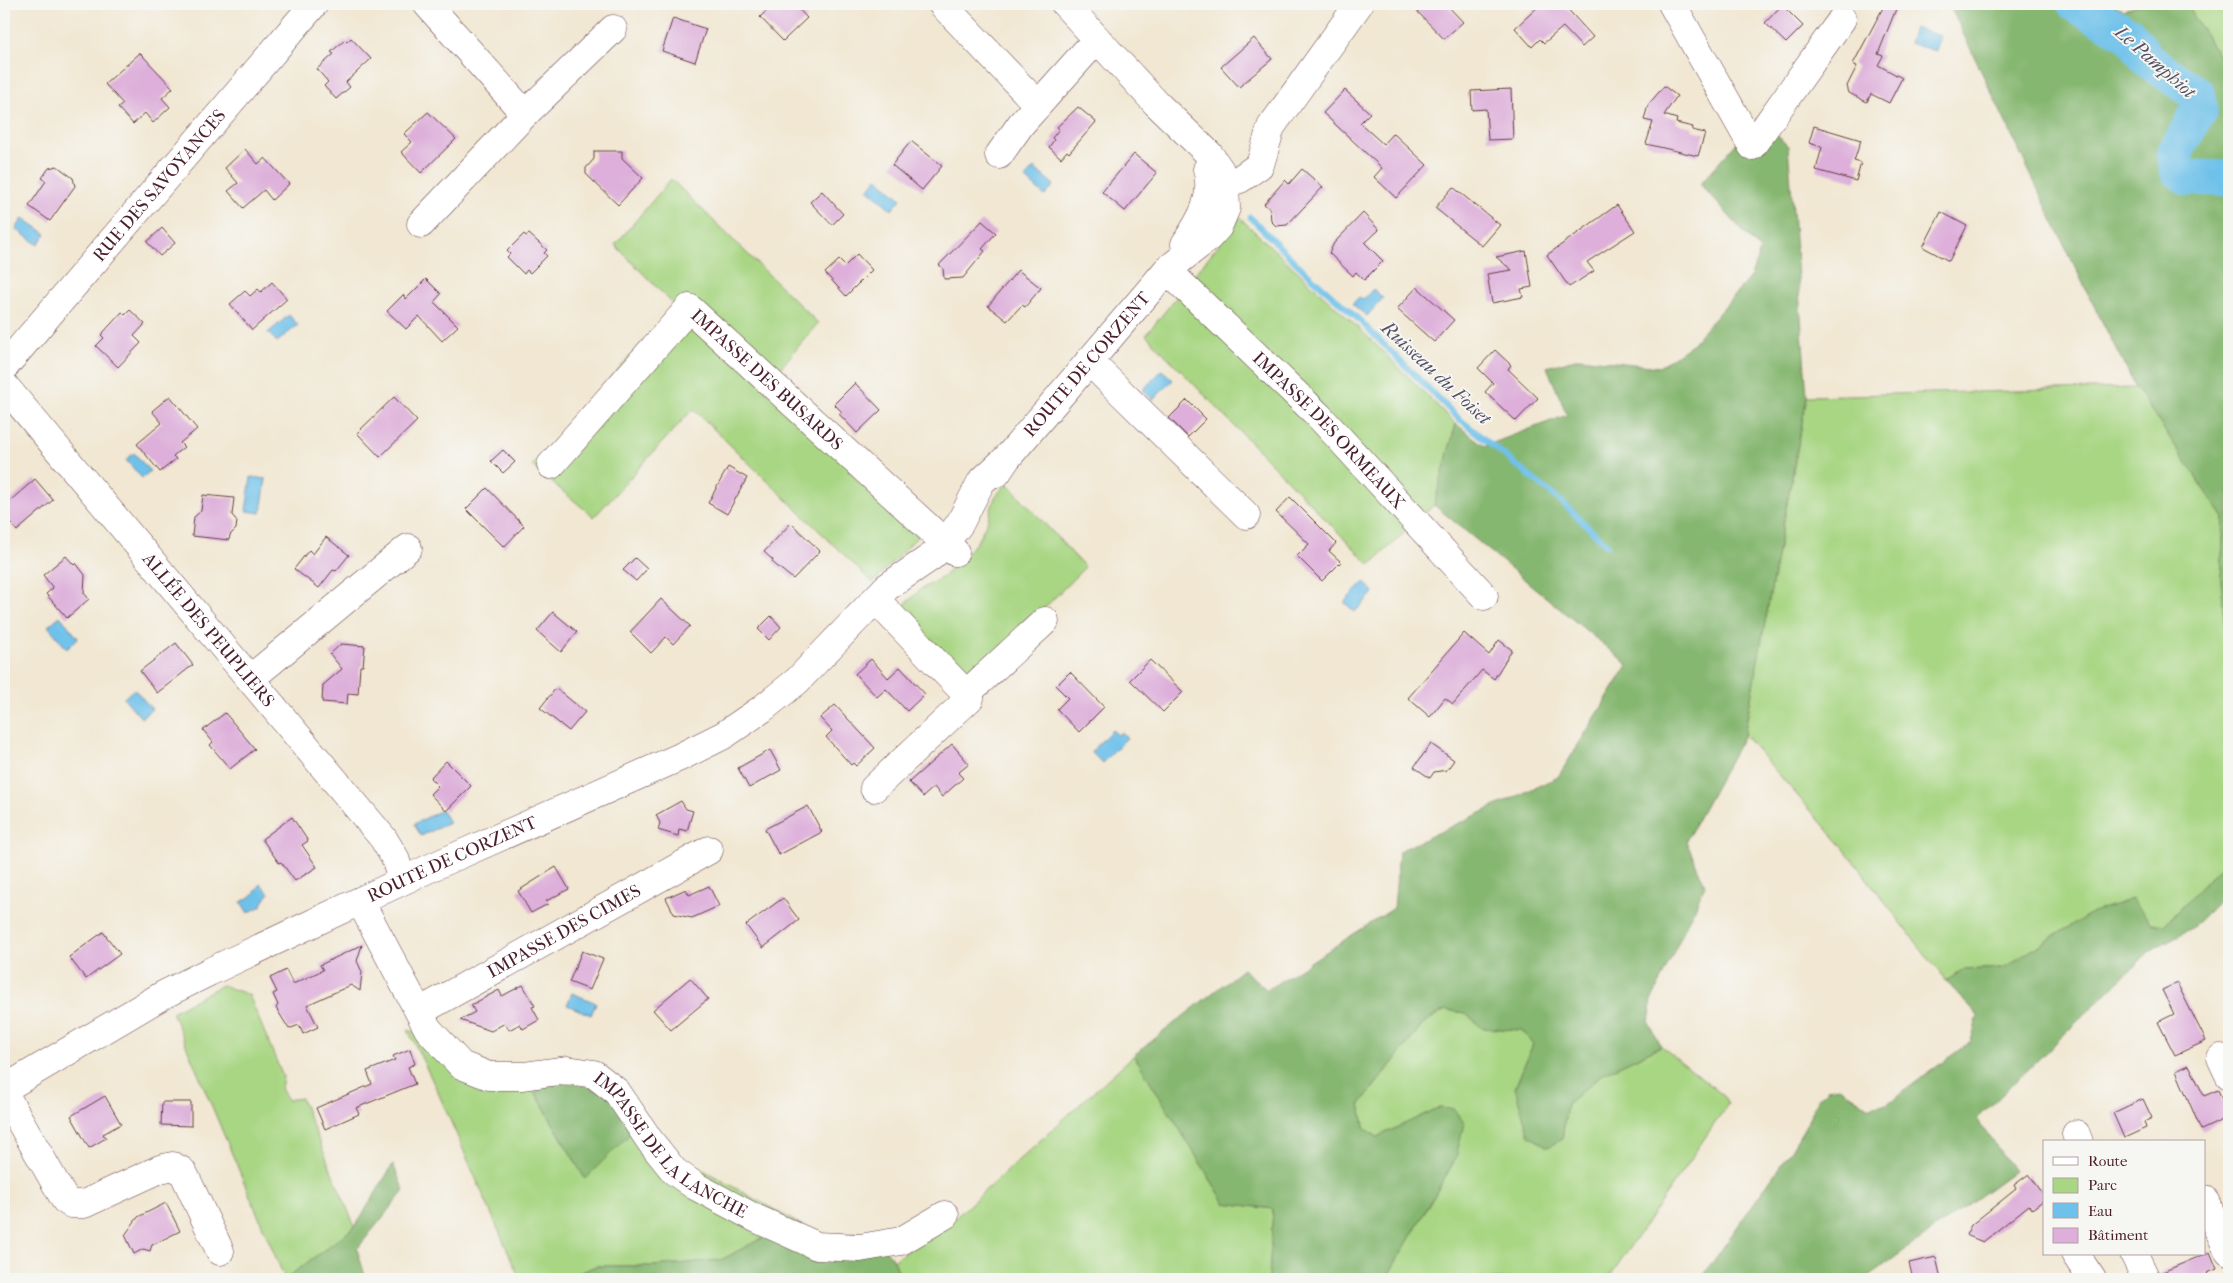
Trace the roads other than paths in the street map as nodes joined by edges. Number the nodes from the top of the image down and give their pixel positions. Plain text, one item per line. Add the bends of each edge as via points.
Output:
1 (314, 4) edge
2 (427, 4) edge
3 (942, 4) edge
4 (1065, 4) edge
5 (1359, 4) edge
6 (1672, 4) edge
7 (1842, 20) dead end
8 (613, 29) dead end
9 (1097, 39) junction
10 (1038, 105) junction
11 (525, 114) junction
12 (999, 155) dead end
13 (1217, 184) junction
14 (421, 224) dead end
15 (1167, 270) junction
16 (1089, 361) junction
17 (4, 367) edge
18 (4, 385) edge
19 (550, 466) dead end
20 (1246, 515) dead end
21 (408, 548) dead end
22 (950, 548) junction
23 (1484, 596) dead end
24 (876, 600) junction
25 (1045, 621) dead end
26 (250, 679) junction
27 (966, 694) junction
28 (874, 788) dead end
29 (709, 850) dead end
30 (402, 881) junction
31 (360, 901) junction
32 (419, 1012) junction
33 (4, 1089) edge
34 (4, 1094) edge
35 (2206, 1203) edge
36 (945, 1215) dead end
37 (220, 1251) dead end
38 (2229, 1252) edge
39 (2076, 1256) edge
40 (2135, 1256) edge
41 (2092, 1279) edge
42 (2146, 1279) edge

1 - 17 street, RUE DES SAVOYANCES
2 - 11 street
3 - 10 street
4 - 9 street, ROUTE DE CORZENT
5 - 13 street via 1271,127 1260,165 1245,177
6 - 7 street via 1752,146
8 - 11 street
9 - 10 street
9 - 13 street, ROUTE DE CORZENT via 1209,154 1220,170
10 - 12 street
11 - 14 street
13 - 15 street, ROUTE DE CORZENT via 1226,208 1218,227
15 - 16 street, ROUTE DE CORZENT
15 - 23 street, IMPASSE DES ORMEAUX via 1318,416
16 - 20 street
16 - 22 street, ROUTE DE CORZENT via 1007,458 980,482
18 - 26 street, ALLÉE DES PEUPLIERS
19 - 22 street, IMPASSE DES BUSARDS via 689,308
21 - 26 street
22 - 24 street, ROUTE DE CORZENT via 892,582
24 - 27 street
24 - 30 street, ROUTE DE CORZENT via 797,682 724,735
25 - 27 street
26 - 30 street, ALLÉE DES PEUPLIERS via 383,838 395,858
27 - 28 street via 970,698
29 - 32 street, IMPASSE DES CIMES
30 - 31 street, ROUTE DE CORZENT
31 - 32 street, IMPASSE DE LA LANCHE
31 - 33 street, ROUTE DE CORZENT via 163,995
32 - 36 street, IMPASSE DE LA LANCHE via 428,1029 461,1065 490,1076 523,1076 567,1070 594,1074 617,1092 674,1172 755,1218 817,1246 860,1248 901,1241
34 - 37 street via 65,1200 76,1205 84,1204 173,1166 185,1176
35 - 38 street
39 - 41 street
40 - 42 street

